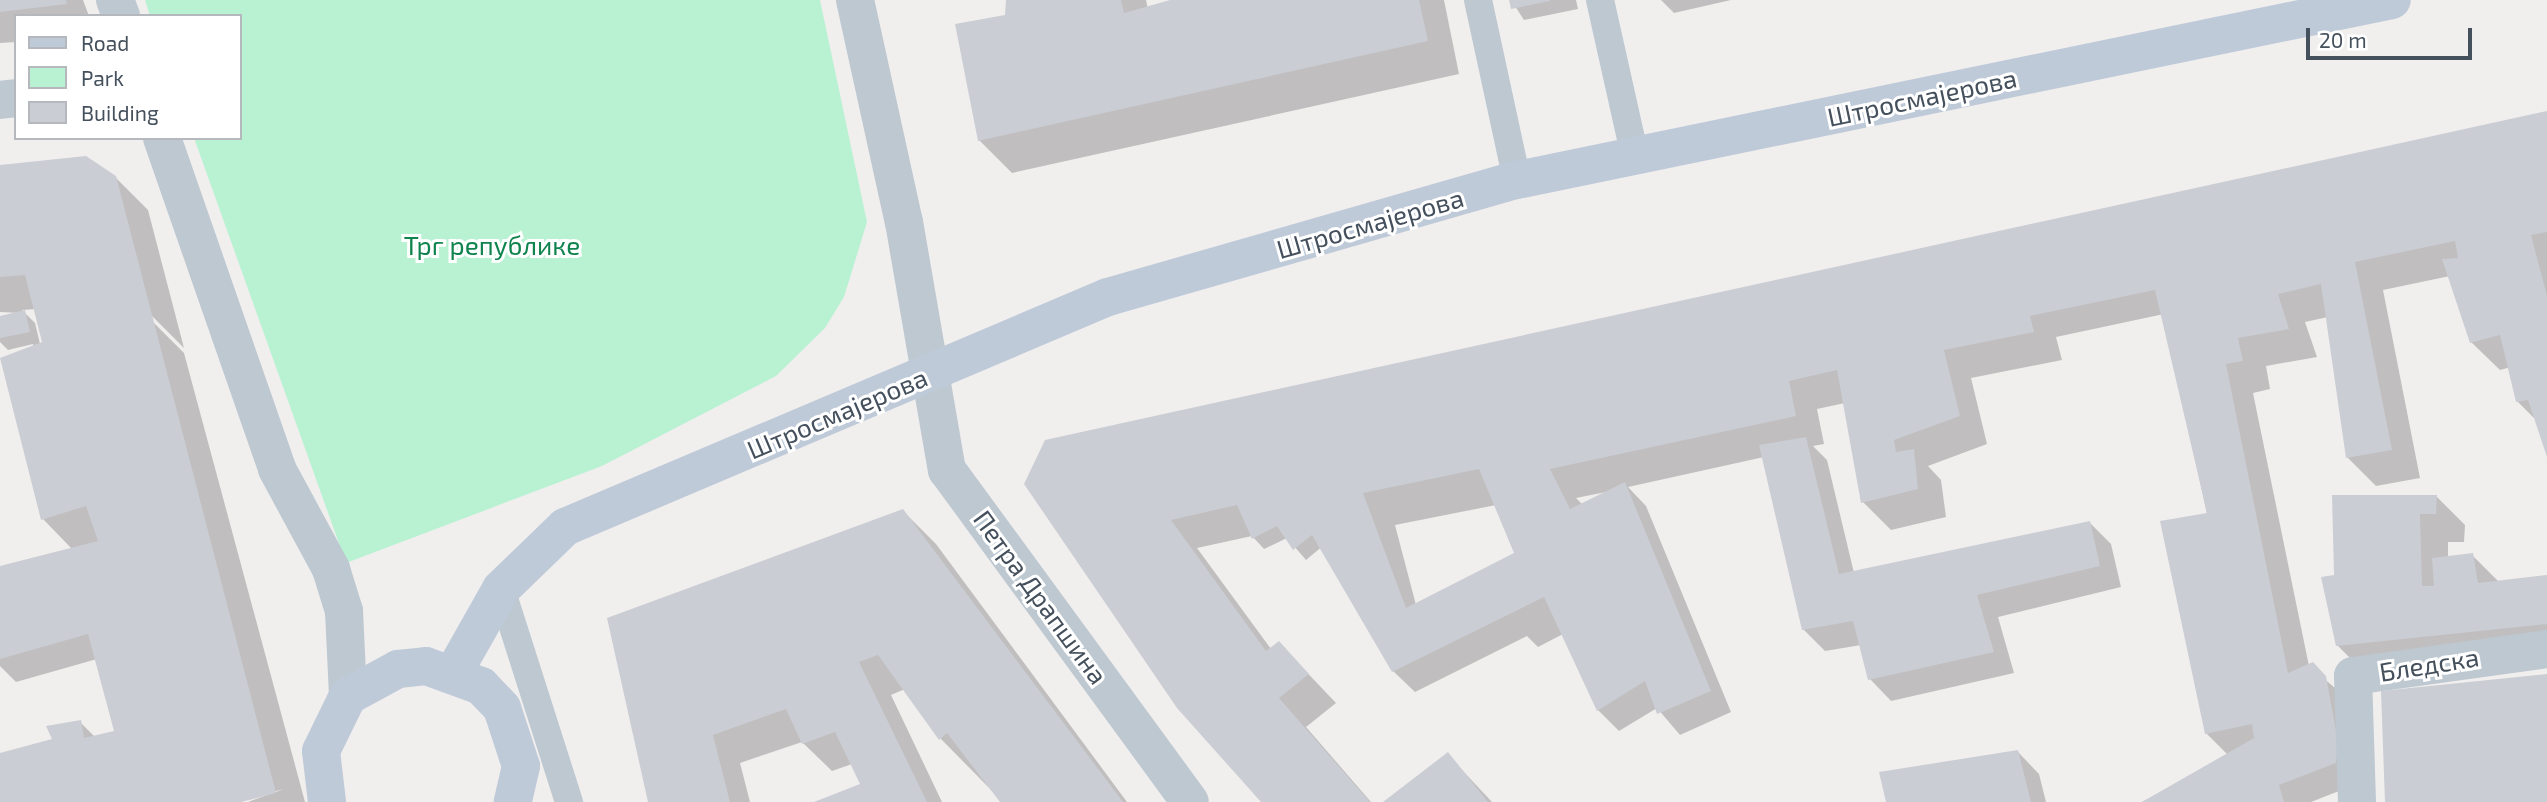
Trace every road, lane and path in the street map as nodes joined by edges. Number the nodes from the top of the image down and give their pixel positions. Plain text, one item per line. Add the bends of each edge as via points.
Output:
1 (855, 0) edge
2 (1478, 0) edge
3 (1600, 0) edge
4 (2392, 0) edge
5 (163, 140) edge
6 (1635, 157) junction
7 (1517, 180) junction
8 (927, 376) junction
9 (501, 589) junction
10 (2547, 649) edge
11 (454, 672) junction
12 (348, 696) junction
13 (327, 802) edge
14 (513, 802) edge
15 (569, 802) edge
16 (1190, 802) edge
17 (2357, 802) edge

1 - 8 street via 904,222
2 - 7 lane
3 - 6 lane
4 - 6 street, Штросмајерова
5 - 12 street via 277,469 331,569 344,611
6 - 7 street, Штросмајерова
7 - 8 street, Штросмајерова via 1108,297
8 - 9 street, Штросмајерова via 565,527
8 - 16 street, Петра Драпшина via 947,470
9 - 11 street, Штросмајерова
9 - 15 lane
10 - 17 street, Бледска via 2353,676
11 - 12 street via 398,669
11 - 14 street via 481,687 515,736 521,766
12 - 13 street via 321,751

